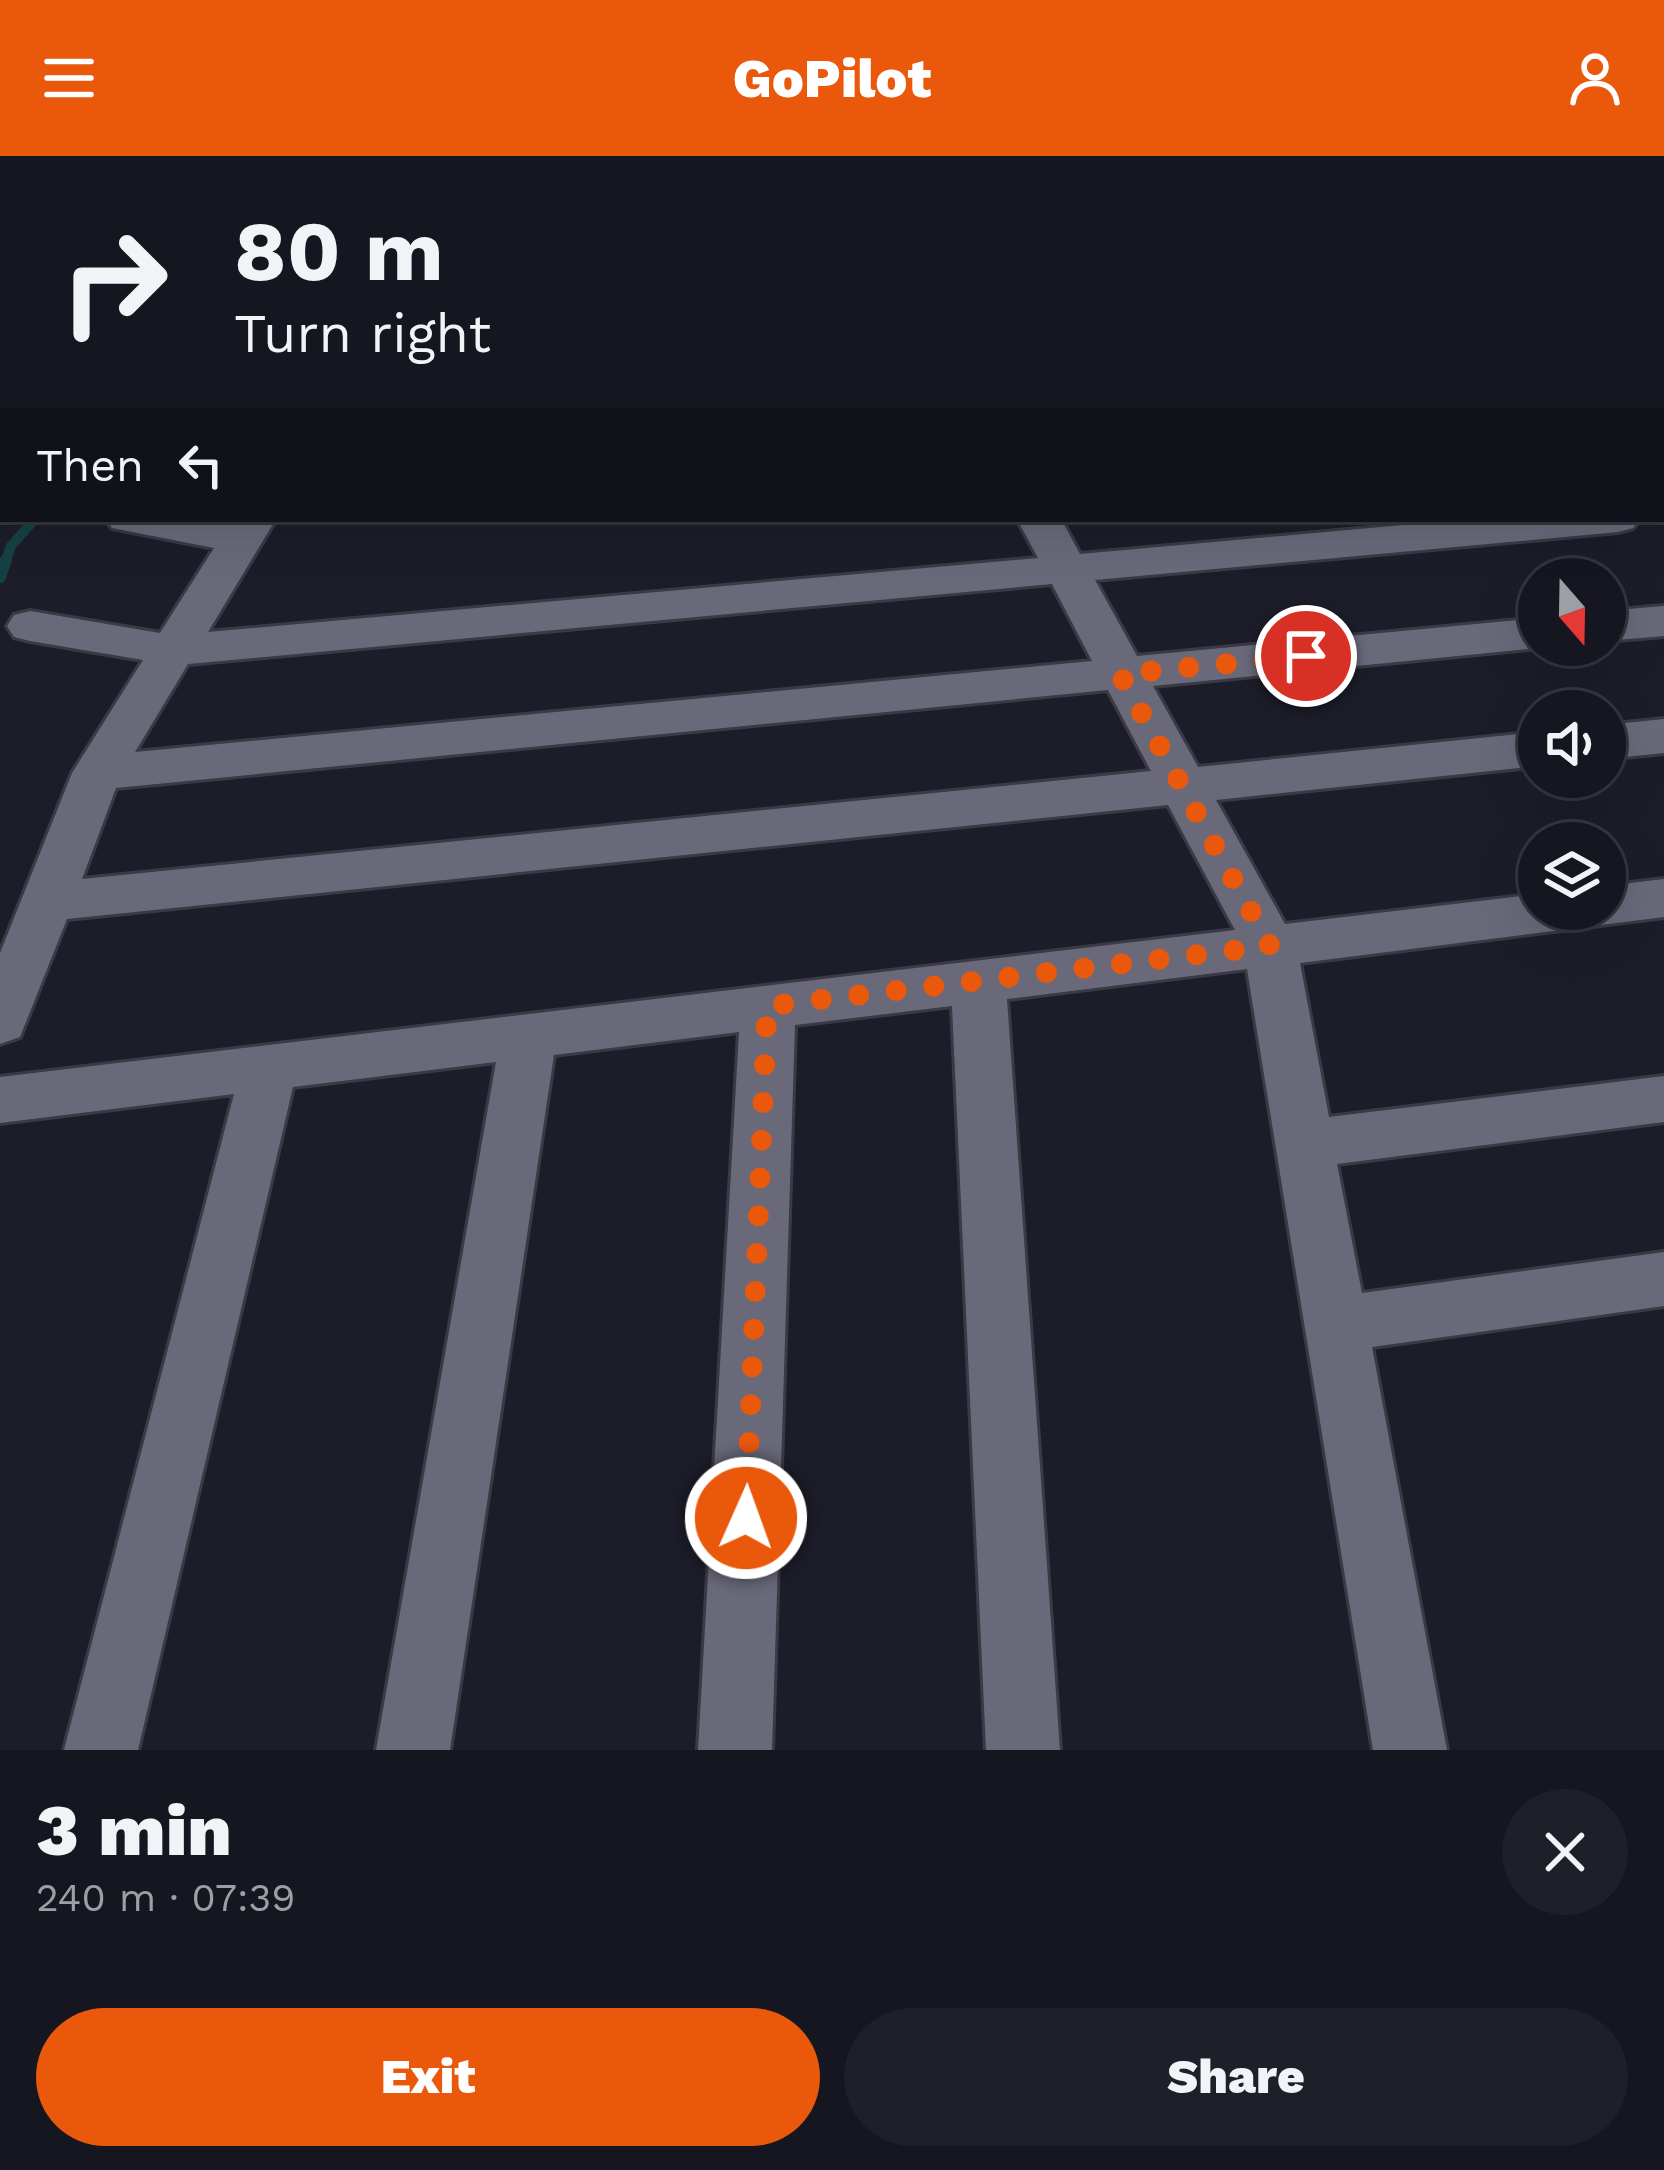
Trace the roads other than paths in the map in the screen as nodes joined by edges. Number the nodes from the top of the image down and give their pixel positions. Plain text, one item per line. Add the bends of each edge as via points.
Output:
1 (161, 522) edge
2 (1041, 522) edge
3 (1585, 522) edge
4 (248, 530) edge
5 (1066, 569) junction
6 (1664, 621) edge
7 (1626, 624) edge
8 (30, 626) dead end
9 (1518, 635) edge
10 (173, 650) junction
11 (1120, 674) junction
12 (1664, 736) edge
13 (1626, 740) edge
14 (1518, 751) edge
15 (97, 773) junction
16 (1180, 785) junction
17 (1664, 898) edge
18 (47, 902) junction
19 (1626, 903) edge
20 (1518, 916) edge
21 (1270, 946) junction
22 (978, 981) junction
23 (767, 1006) junction
24 (0, 1022) edge
25 (529, 1035) junction
26 (269, 1066) junction
27 (1664, 1099) edge
28 (0, 1100) edge
29 (1305, 1144) junction
30 (1664, 1280) edge
31 (1337, 1324) junction
32 (101, 1750) edge
33 (412, 1750) edge
34 (735, 1750) edge
35 (1023, 1750) edge
36 (1410, 1750) edge

1 - 4 street
2 - 5 street
3 - 5 street
4 - 10 street
5 - 10 street
5 - 11 street
6 - 7 street
8 - 10 street
9 - 11 street
10 - 15 street
11 - 15 street
11 - 16 street
12 - 13 street
14 - 16 street
15 - 18 street
16 - 18 street
16 - 21 street
17 - 19 street
18 - 24 street
20 - 21 street
21 - 22 street
21 - 29 street
22 - 23 street
22 - 35 street
23 - 25 street
23 - 34 street
25 - 26 street
25 - 33 street
26 - 28 street
26 - 32 street
27 - 29 street
29 - 31 street
30 - 31 street
31 - 36 street

